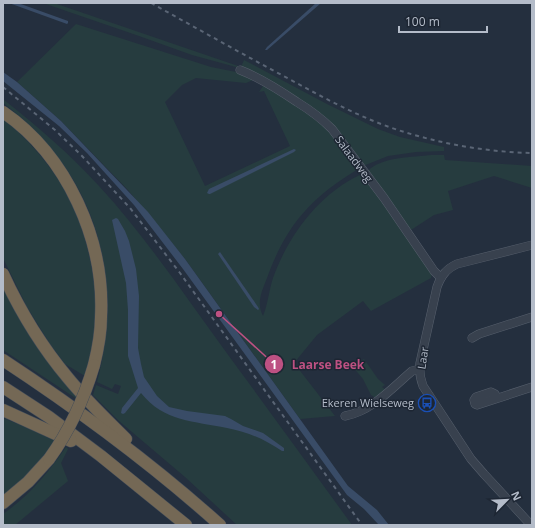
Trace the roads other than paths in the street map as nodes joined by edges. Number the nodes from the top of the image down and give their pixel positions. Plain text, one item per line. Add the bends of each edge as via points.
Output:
1 (240, 70) dead end
2 (3, 112) edge
3 (532, 245) edge
4 (3, 274) edge
5 (440, 278) junction
6 (532, 317) edge
7 (472, 338) dead end
8 (3, 360) edge
9 (420, 369) junction
10 (3, 387) edge
11 (532, 387) edge
12 (497, 398) dead end
13 (3, 410) edge
14 (345, 416) dead end
15 (101, 456) junction
16 (154, 469) junction
17 (3, 503) edge
18 (186, 525) edge
19 (220, 525) edge
20 (531, 525) edge

1 - 5 street, Salaadweg via 269,83 324,120 384,198
2 - 17 highway, bridge via 28,133 54,164 71,190 89,231 98,264 102,316 94,365 77,412 49,459 28,482
3 - 5 street via 457,264
4 - 16 highway via 34,331 56,363
5 - 9 street, Laar
6 - 7 street
8 - 16 highway via 83,414
9 - 14 street via 412,371 364,410
9 - 20 street, Laar via 423,386 461,445
10 - 15 highway
11 - 12 street
13 - 15 highway
15 - 18 highway
16 - 19 highway

